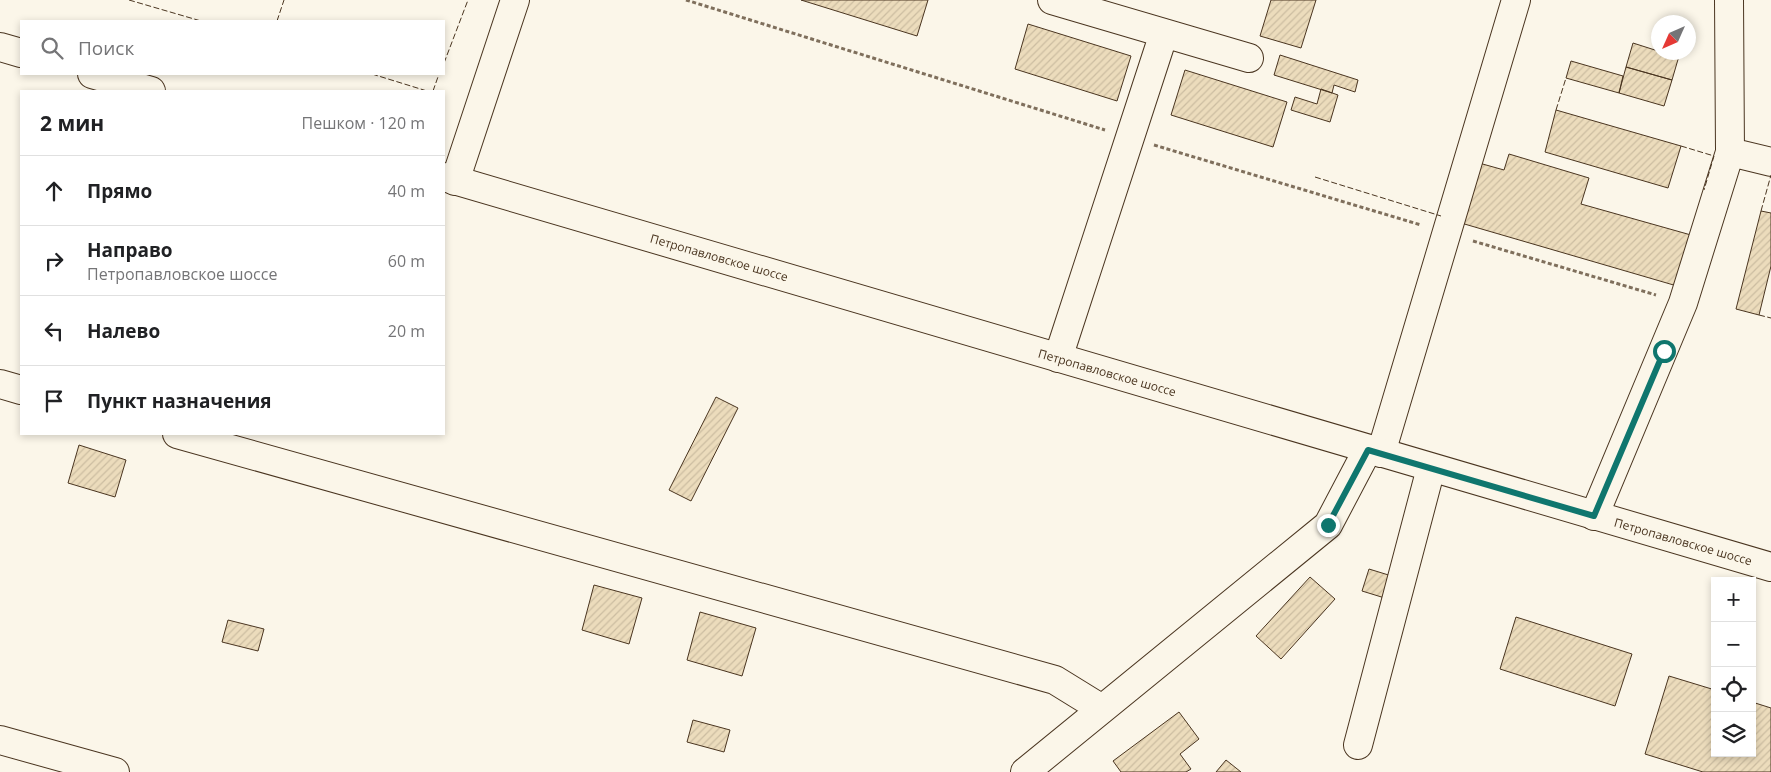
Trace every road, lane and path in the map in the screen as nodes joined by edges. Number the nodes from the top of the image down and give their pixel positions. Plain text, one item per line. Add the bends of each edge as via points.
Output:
1 (515, 0) edge
2 (686, 0) edge
3 (1052, 0) edge
4 (1516, 0) edge
5 (1729, 0) edge
6 (1164, 33) junction
7 (1248, 58) dead end
8 (95, 75) edge
9 (148, 90) edge
10 (1130, 138) junction
11 (1730, 152) junction
12 (1771, 162) edge
13 (450, 179) edge
14 (1447, 233) junction
15 (1683, 302) junction
16 (1058, 358) junction
17 (0, 384) edge
18 (20, 390) edge
19 (181, 435) edge
20 (1374, 451) junction
21 (1431, 468) junction
22 (1594, 516) junction
23 (1771, 567) edge
24 (1102, 709) junction
25 (0, 740) edge
26 (1358, 745) dead end
27 (115, 772) edge
28 (1025, 772) edge

1 - 13 street
2 - 10 path
3 - 6 street
4 - 14 street
5 - 11 street
6 - 7 street
6 - 10 street
8 - 9 street
10 - 14 path
10 - 16 street
11 - 12 street
11 - 15 street
13 - 16 street, Петропавловское шоссе
14 - 15 path
14 - 20 street
15 - 22 street
16 - 20 street, Петропавловское шоссе
17 - 18 street
19 - 24 street via 1055,680
20 - 21 street, Петропавловское шоссе
20 - 24 street via 1328,525
21 - 22 street, Петропавловское шоссе
21 - 26 street
22 - 23 street, Петропавловское шоссе
24 - 28 street
25 - 27 street

